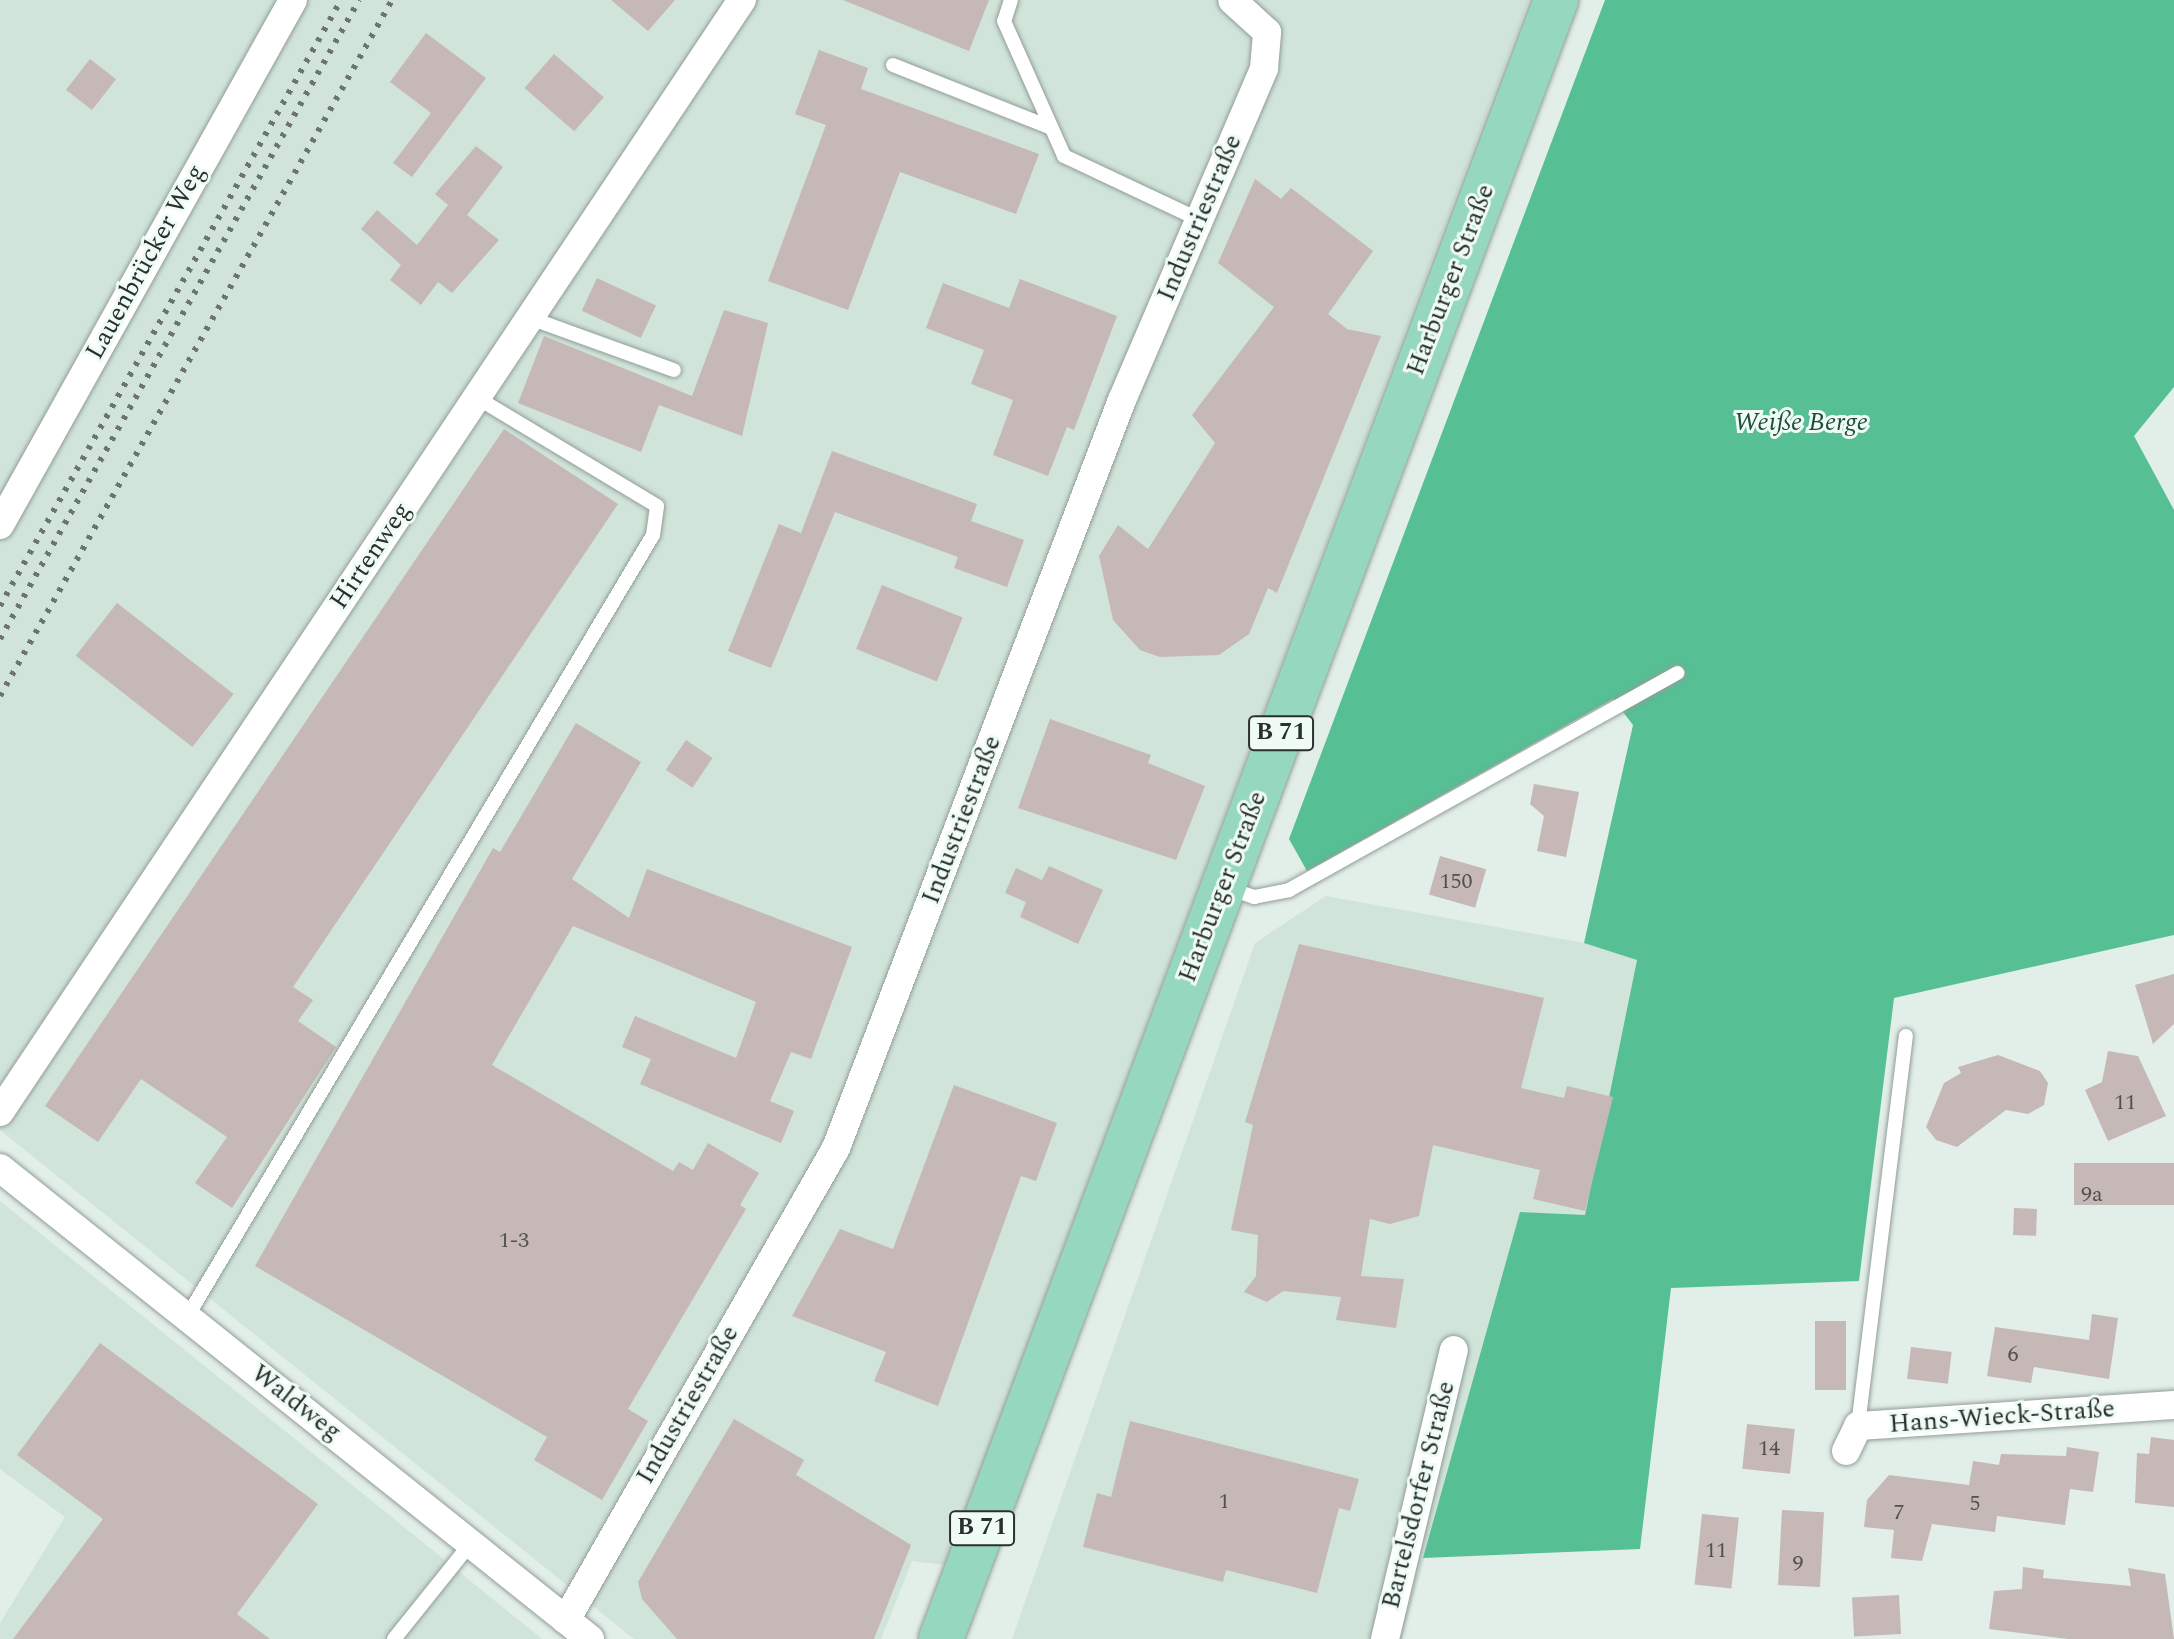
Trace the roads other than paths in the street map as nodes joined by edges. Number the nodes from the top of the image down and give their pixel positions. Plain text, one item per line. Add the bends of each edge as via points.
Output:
1 (293, 0) edge
2 (742, 0) edge
3 (1011, 0) edge
4 (1232, 0) edge
5 (1556, 0) edge
6 (893, 65) dead end
7 (1051, 128) junction
8 (1200, 220) junction
9 (530, 318) junction
10 (674, 370) dead end
11 (477, 398) junction
12 (0, 525) edge
13 (1677, 673) dead end
14 (1223, 886) junction
15 (1906, 1036) dead end
16 (0, 1112) edge
17 (0, 1168) edge
18 (187, 1317) junction
19 (1454, 1350) dead end
20 (2174, 1405) edge
21 (1852, 1438) joint
22 (470, 1544) junction
23 (566, 1620) junction
24 (394, 1639) edge
25 (590, 1639) edge
26 (941, 1639) edge
27 (1385, 1639) edge

1 - 12 street, Lauenbrücker Weg
2 - 9 street, Hirtenweg
3 - 7 lane via 1004,21
4 - 8 street, Industriestraße via 1267,32 1264,68
5 - 14 main road, Harburger Straße / B 71
6 - 7 lane
7 - 8 lane via 1064,156
8 - 23 street, Industriestraße via 1122,400 836,1148
9 - 10 lane
9 - 11 street, Hirtenweg
11 - 16 street, Hirtenweg
11 - 18 lane via 657,506 653,535
13 - 14 lane via 1289,890 1254,897
14 - 26 main road, Harburger Straße / B 71
15 - 21 lane
17 - 18 street, Waldweg
18 - 22 street, Waldweg
19 - 27 street, Bartelsdorfer Straße
20 - 21 street, Hans-Wieck-Straße
22 - 23 street, Waldweg
22 - 24 lane
23 - 25 street, Waldweg

